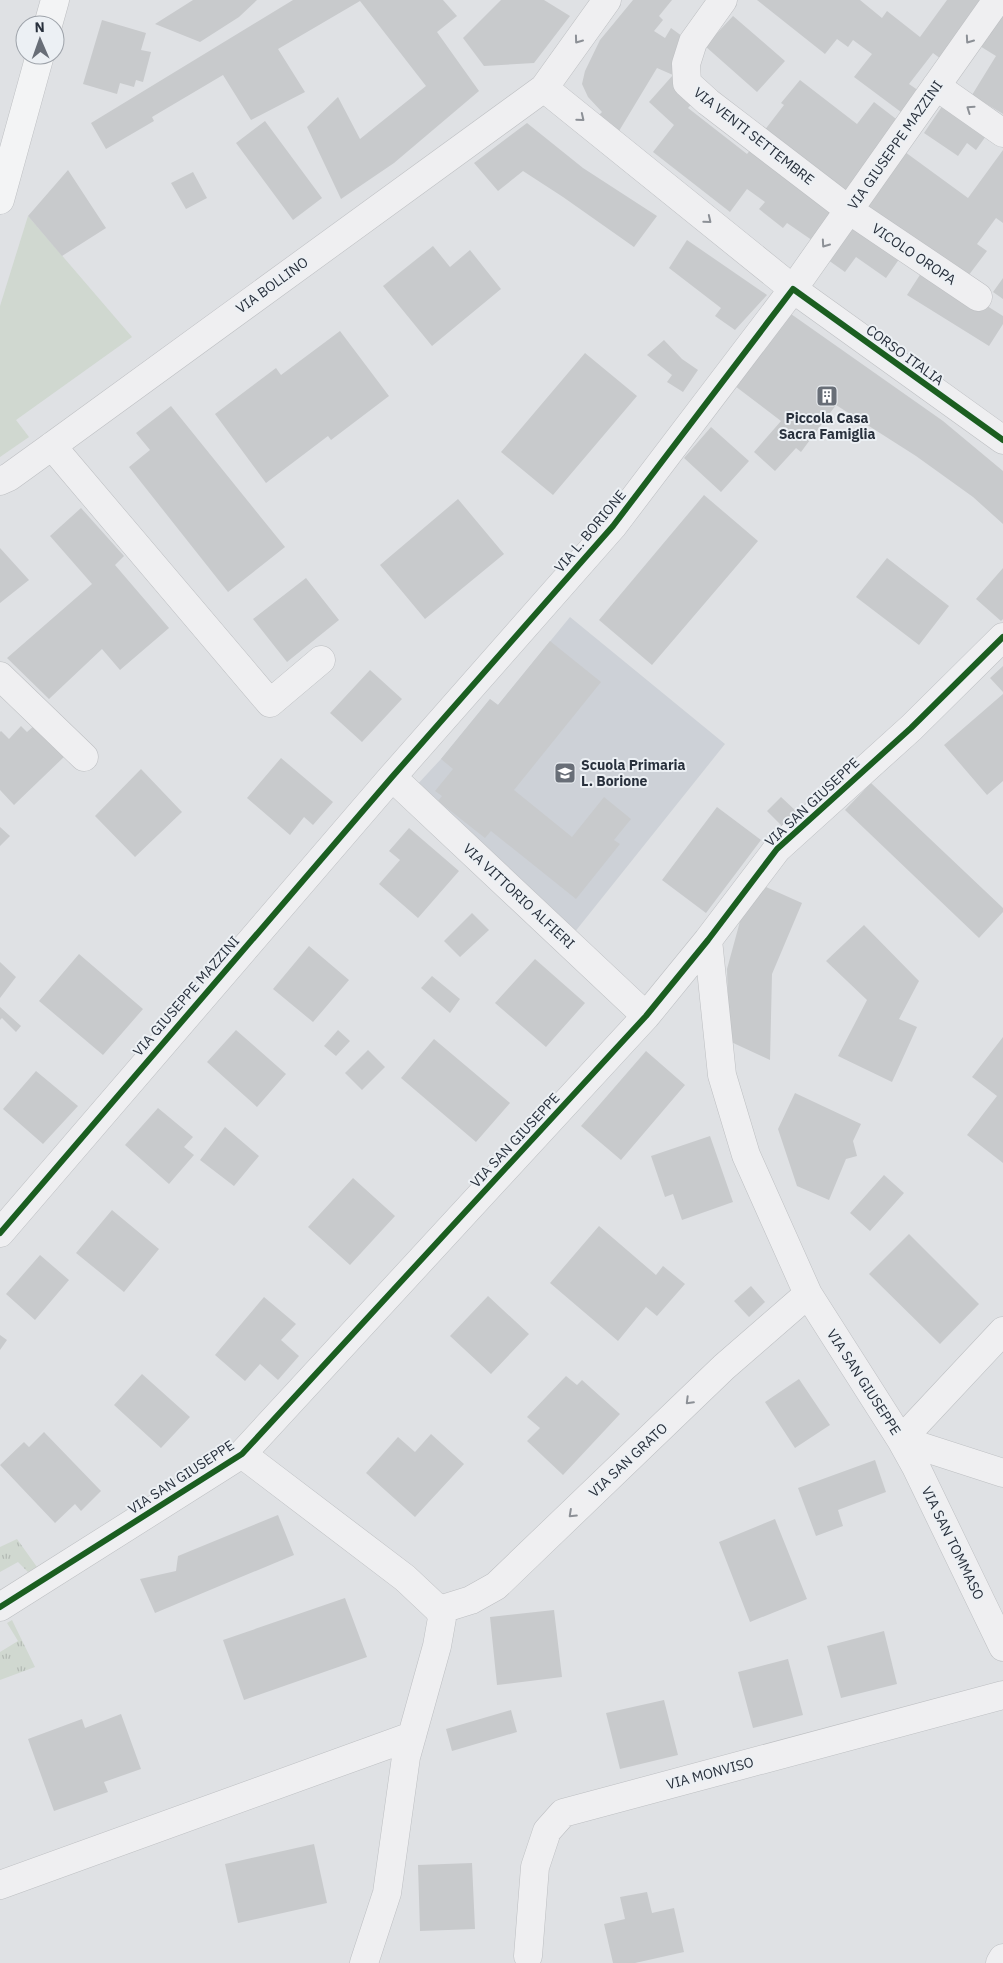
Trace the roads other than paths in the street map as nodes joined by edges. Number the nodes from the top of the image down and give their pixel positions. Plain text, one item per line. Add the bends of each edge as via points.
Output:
1 (55, 0) edge
2 (607, 0) edge
3 (723, 0) edge
4 (997, 0) edge
5 (51, 15) edge
6 (37, 65) edge
7 (936, 86) junction
8 (544, 88) junction
9 (1003, 133) edge
10 (0, 200) edge
11 (849, 210) junction
12 (793, 289) junction
13 (978, 297) dead end
14 (1003, 440) edge
15 (52, 446) junction
16 (0, 481) edge
17 (1003, 637) edge
18 (321, 660) dead end
19 (0, 676) edge
20 (84, 757) dead end
21 (392, 777) junction
22 (708, 940) junction
23 (646, 1016) junction
24 (0, 1233) edge
25 (808, 1294) junction
26 (1003, 1331) edge
27 (901, 1440) junction
28 (242, 1454) junction
29 (1003, 1473) edge
30 (0, 1607) edge
31 (439, 1610) junction
32 (1003, 1647) edge
33 (1003, 1695) edge
34 (412, 1736) junction
35 (0, 1885) edge
36 (528, 1956) dead end
37 (1003, 1958) edge
38 (364, 1963) edge
39 (1000, 1963) edge

1 - 5 main road
2 -> 8 street
3 - 11 street, VIA VENTI SETTEMBRE via 693,42 686,64 687,83
4 -> 7 street, VIA GIUSEPPE MAZZINI
6 - 10 main road
9 -> 7 street
7 - 11 street, VIA GIUSEPPE MAZZINI
8 -> 12 street, CORSO ITALIA
8 - 15 street, VIA BOLLINO
11 -> 12 street, VIA GIUSEPPE MAZZINI
11 - 13 street, VICOLO OROPA
12 - 14 street, CORSO ITALIA
12 - 21 street, VIA L. BORIONE via 613,526
15 - 16 street, VIA BOLLINO
15 - 18 street via 270,703
17 - 22 street, VIA SAN GIUSEPPE via 911,728 777,849
19 - 20 street
21 - 23 street, VIA VITTORIO ALFIERI
21 - 24 street, VIA GIUSEPPE MAZZINI
22 - 23 street, VIA SAN GIUSEPPE
22 - 25 street, VIA SAN GIUSEPPE via 722,1075 746,1155
23 - 28 street, VIA SAN GIUSEPPE
25 - 27 street, VIA SAN GIUSEPPE
25 -> 31 street, VIA SAN GRATO via 724,1367 496,1586 471,1600
26 - 27 street
27 - 29 street, VIA SAN GIUSEPPE
27 - 32 street, VIA SAN TOMMASO
28 - 30 street, VIA SAN GIUSEPPE
28 - 31 street via 405,1578
31 - 34 street via 442,1627
33 - 36 street, VIA MONVISO via 563,1813 547,1831 535,1867
34 - 35 street
34 - 38 street via 406,1757 387,1893
37 - 39 street

